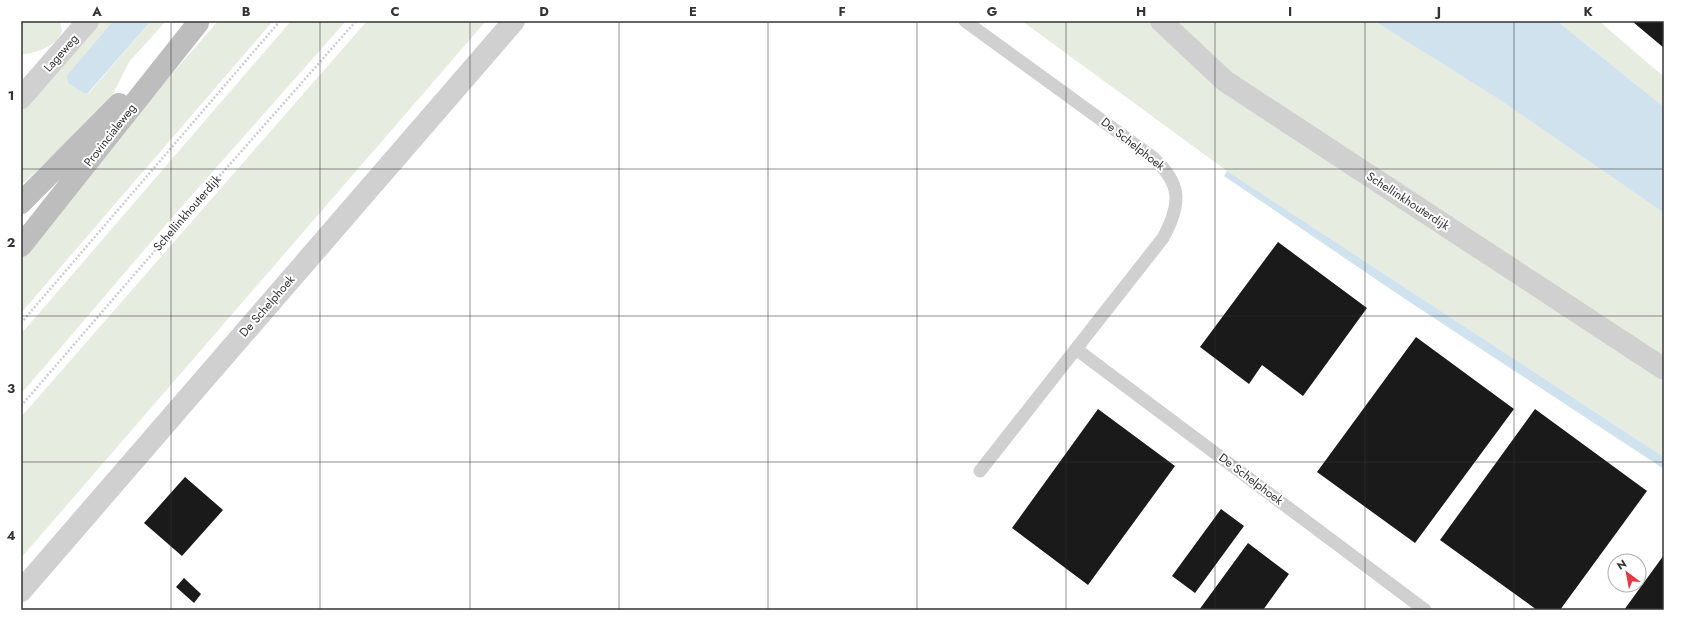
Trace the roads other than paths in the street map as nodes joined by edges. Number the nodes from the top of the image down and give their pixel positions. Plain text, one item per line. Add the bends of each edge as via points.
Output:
1 (88, 21) edge
2 (514, 21) edge
3 (965, 21) edge
4 (1161, 21) edge
5 (199, 22) edge
6 (25, 87) edge
7 (21, 203) edge
8 (21, 246) edge
9 (1076, 349) junction
10 (1664, 369) edge
11 (980, 470) dead end
12 (21, 591) edge
13 (1425, 610) edge

1 - 6 street, Lageweg
2 - 12 street, De Schelphoek
3 - 9 lane, De Schelphoek via 1151,156 1166,169 1174,184 1176,200 1173,219 1163,238
4 - 10 street, Schellinkhouterdijk via 1225,81
5 - 7 main road, Provincialeweg
5 - 8 main road, Provincialeweg
9 - 11 lane, De Schelphoek
9 - 13 lane, De Schelphoek

